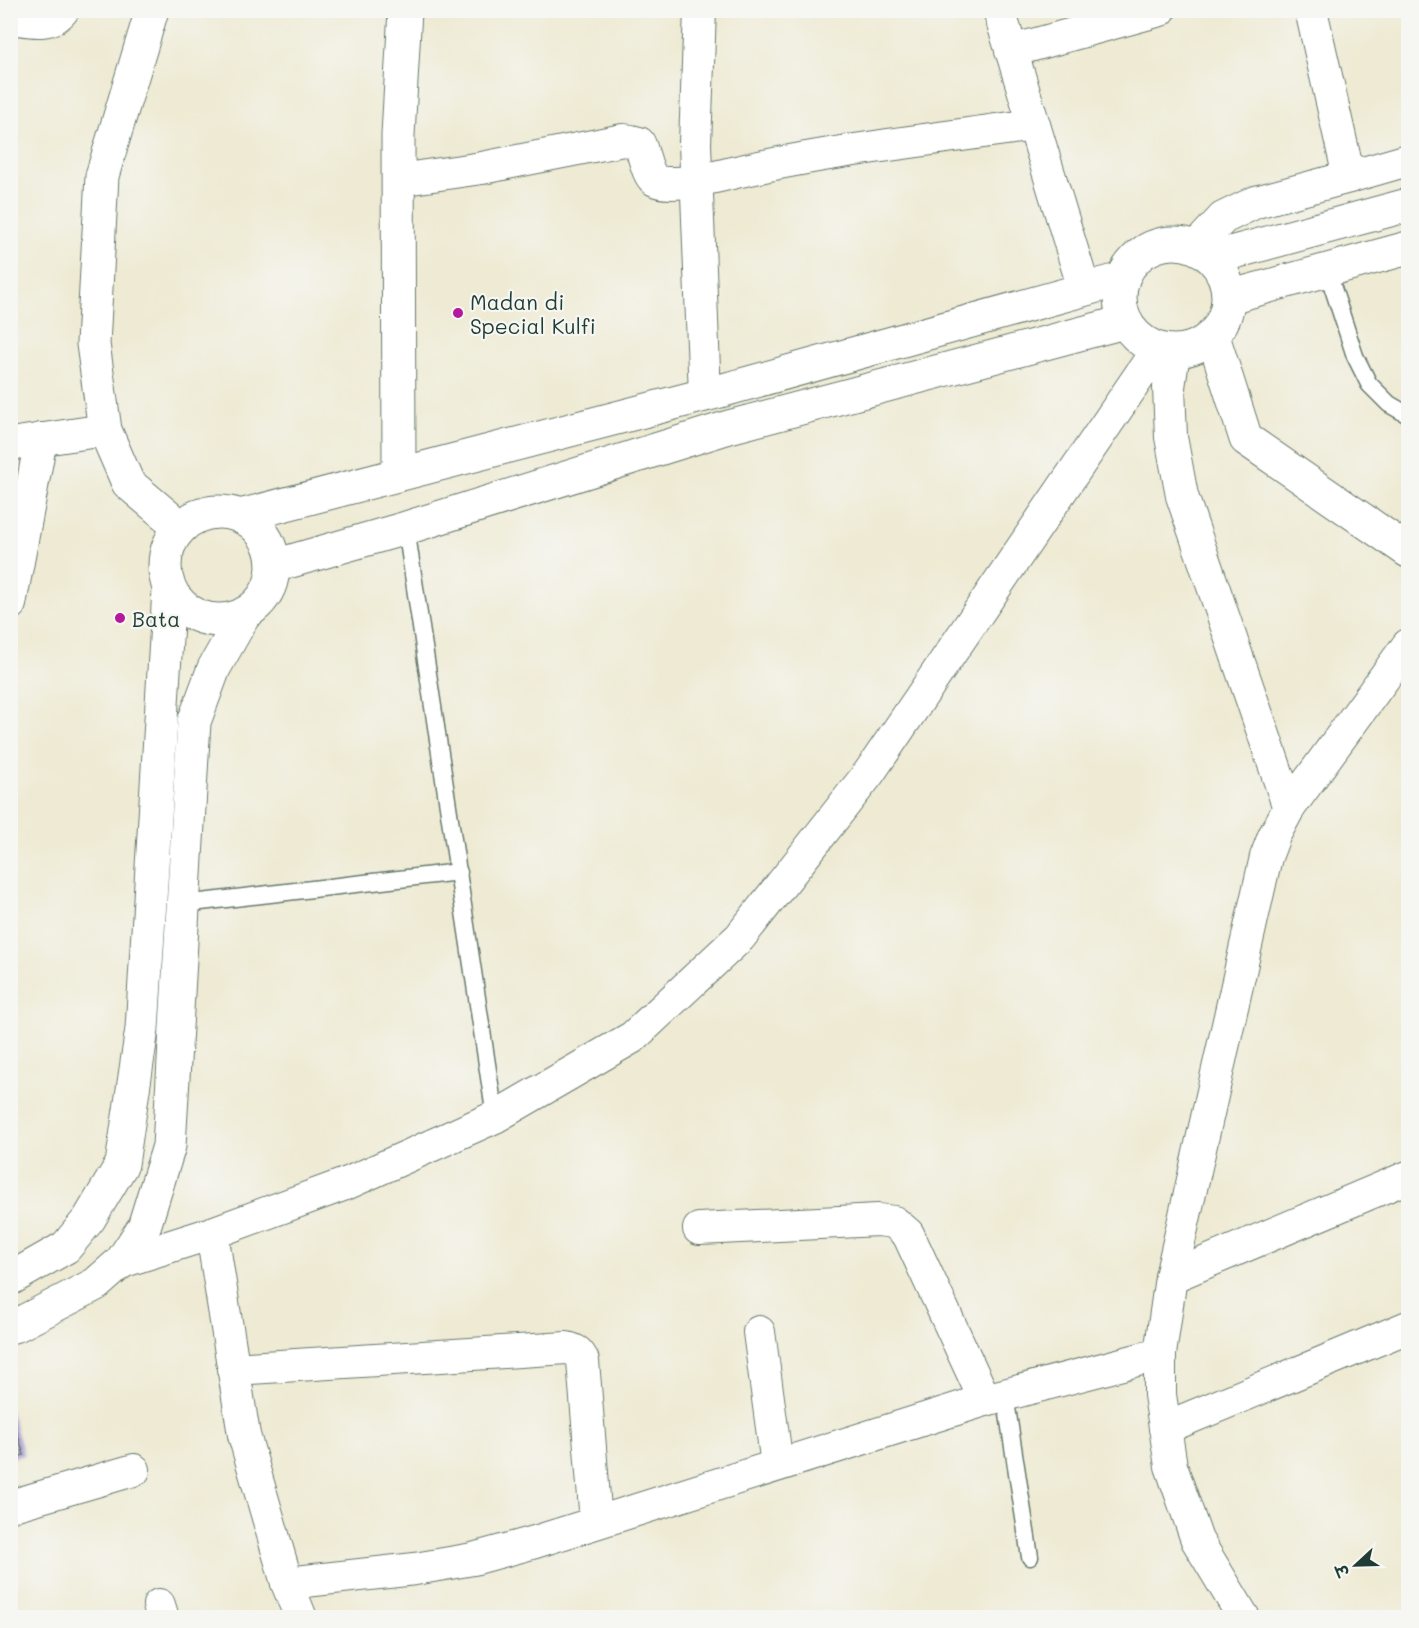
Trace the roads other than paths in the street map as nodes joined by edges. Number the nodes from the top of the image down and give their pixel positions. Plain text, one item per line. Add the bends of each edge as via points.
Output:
1 (63, 10) edge
2 (152, 10) edge
3 (405, 10) edge
4 (700, 10) edge
5 (999, 10) edge
6 (1160, 10) edge
7 (1311, 10) edge
8 (10, 18) edge
9 (1011, 51) junction
10 (1034, 125) junction
11 (1408, 160) edge
12 (1349, 177) junction
13 (398, 180) junction
14 (696, 181) junction
15 (1408, 205) edge
16 (1408, 248) edge
17 (1204, 253) junction
18 (1327, 270) junction
19 (1122, 279) junction
20 (1084, 289) junction
21 (1229, 297) junction
22 (1125, 322) junction
23 (1213, 336) junction
24 (1166, 351) junction
25 (705, 395) junction
26 (1408, 415) edge
27 (105, 430) junction
28 (41, 439) junction
29 (10, 444) edge
30 (399, 473) junction
31 (240, 516) junction
32 (180, 527) junction
33 (406, 528) junction
34 (1408, 551) edge
35 (274, 566) junction
36 (169, 590) junction
37 (10, 604) edge
38 (244, 615) junction
39 (1408, 645) edge
40 (1289, 808) junction
41 (459, 872) junction
42 (184, 904) junction
43 (495, 1118) junction
44 (1408, 1177) edge
45 (699, 1228) dead end
46 (212, 1233) junction
47 (121, 1262) junction
48 (1171, 1277) junction
49 (10, 1279) edge
50 (10, 1327) edge
51 (1408, 1327) edge
52 (759, 1332) dead end
53 (1160, 1354) junction
54 (233, 1369) junction
55 (995, 1397) junction
56 (1165, 1428) junction
57 (777, 1465) junction
58 (134, 1470) dead end
59 (10, 1506) edge
60 (597, 1522) junction
61 (1030, 1557) dead end
62 (287, 1583) junction
63 (301, 1617) edge
64 (1245, 1617) edge

1 - 8 street via 52,20
2 - 27 main road via 102,176 93,344
3 - 13 main road
4 - 14 street
5 - 9 street
6 - 9 street
7 - 12 street
9 - 10 street
10 - 14 street via 796,159
10 - 20 street
11 - 12 street
12 - 17 street via 1256,202 1223,218
13 - 14 street via 623,140 639,143 654,180
13 - 30 main road
14 - 25 street
15 - 17 main road
16 - 18 main road
17 - 19 main road via 1173,242 1153,246 1134,258
17 - 21 main road via 1226,279
18 - 21 main road
18 - 26 lane via 1355,356 1369,384 1389,404
19 - 20 main road
19 - 22 main road via 1119,298
20 - 25 main road
21 - 23 main road via 1223,321
22 - 24 main road via 1135,336
22 - 33 main road via 729,427
23 - 24 main road via 1198,347
23 - 34 main road via 1246,439
24 - 40 street via 1171,437 1182,496
24 - 43 street via 869,773 740,937 633,1038
25 - 30 main road
27 - 28 street
27 - 32 main road via 128,483
28 - 29 street
28 - 37 street
30 - 31 main road
31 - 32 main road via 218,511 198,515
31 - 35 main road via 257,527 270,547
32 - 36 main road via 167,548 164,566
33 - 35 main road
33 - 41 lane
35 - 38 main road via 268,590
36 - 38 main road via 180,605 202,618 219,621
36 - 49 main road via 142,1029 122,1164 66,1247
38 - 42 main road via 214,668 194,722
39 - 40 street
40 - 48 street via 1266,857
41 - 42 lane
41 - 43 lane
42 - 47 main road via 169,1146 144,1227
43 - 46 street via 348,1184
44 - 48 street
45 - 55 street via 894,1222 908,1234
46 - 47 street
46 - 54 street
47 - 50 main road via 96,1284
48 - 53 street
51 - 56 street
52 - 57 street
53 - 55 street
53 - 56 street
54 - 60 street via 576,1350 583,1361
54 - 62 street via 244,1435
55 - 57 street
55 - 61 lane
56 - 64 street via 1171,1466 1197,1540
57 - 60 street
58 - 59 street
60 - 62 street via 473,1559
62 - 63 street

